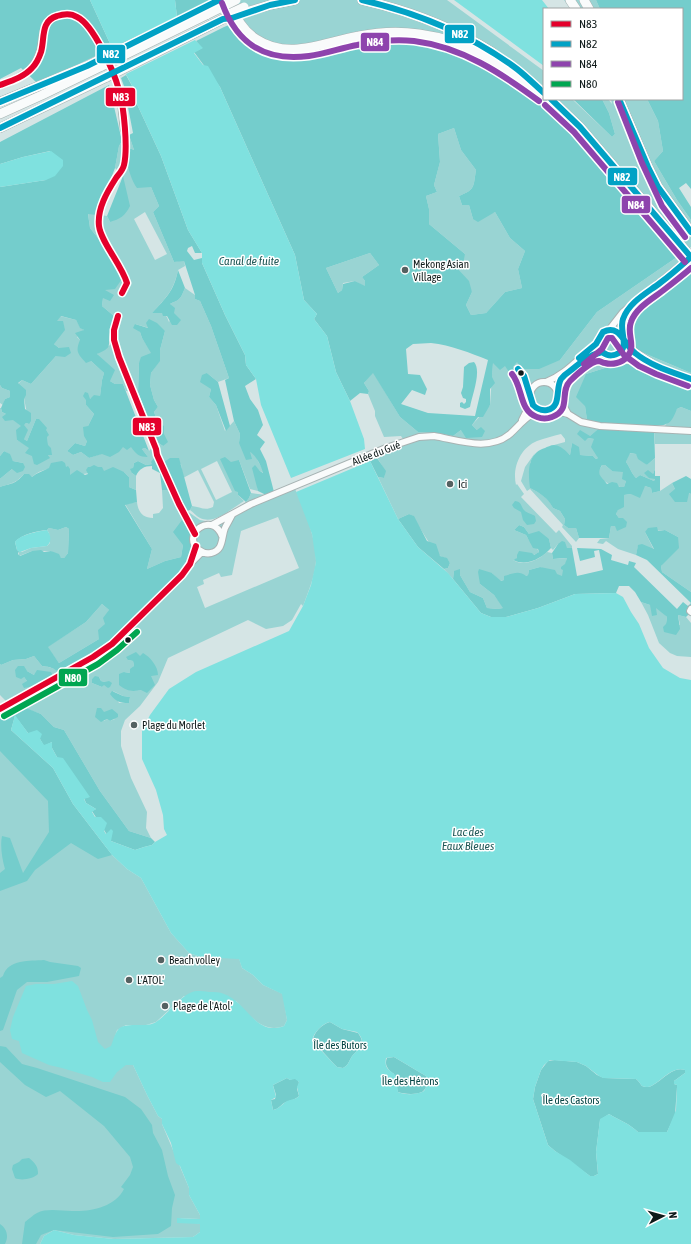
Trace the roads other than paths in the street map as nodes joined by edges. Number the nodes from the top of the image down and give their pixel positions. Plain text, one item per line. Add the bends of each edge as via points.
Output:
1 (230, 0) edge
2 (236, 0) edge
3 (264, 0) edge
4 (294, 0) edge
5 (362, 0) edge
6 (219, 3) edge
7 (245, 10) junction
8 (100, 63) junction
9 (86, 66) junction
10 (0, 86) edge
11 (543, 92) edge
12 (543, 92) edge
13 (552, 100) edge
14 (619, 100) edge
15 (625, 100) edge
16 (0, 102) edge
17 (0, 109) edge
18 (0, 114) edge
19 (0, 128) edge
20 (124, 130) dead end
21 (669, 203) junction
22 (691, 232) edge
23 (691, 257) edge
24 (632, 304) junction
25 (609, 330) junction
26 (623, 339) junction
27 (598, 343) junction
28 (602, 352) junction
29 (614, 356) junction
30 (691, 379) edge
31 (546, 382) junction
32 (691, 382) edge
33 (558, 394) junction
34 (531, 402) junction
35 (550, 409) junction
36 (542, 410) junction
37 (568, 414) junction
38 (522, 421) junction
39 (691, 431) edge
40 (232, 515) junction
41 (212, 525) junction
42 (222, 536) junction
43 (196, 546) junction
44 (202, 552) junction
45 (190, 564) junction
46 (0, 709) edge

1 - 11 highway via 235,14 247,31 260,42 273,47 309,49 375,33 420,34 446,39 478,51 500,62
2 - 6 highway, bridge
3 - 7 highway
4 - 7 highway
5 - 12 highway via 410,13 462,35 513,66
6 - 8 highway, bridge
7 - 19 highway, bridge
8 - 9 highway
8 - 18 highway via 42,96
9 - 16 highway
9 - 17 highway
10 - 20 street via 32,68 40,54 46,24 54,17 70,14 80,18 87,25 107,61 119,90
13 - 23 highway via 580,127
14 - 21 highway via 648,167
15 - 21 highway
21 - 22 highway
23 - 24 street
24 - 25 street
24 - 26 street via 623,320
25 - 26 street via 617,331
25 - 27 street via 601,334
26 - 29 street via 622,351
26 - 30 highway via 630,350 652,364
27 - 28 street
27 - 31 street via 561,376
28 - 29 street
28 - 33 street via 582,360 561,379
29 - 32 highway
31 - 33 street via 553,385
31 - 34 street via 539,383 532,389
33 - 35 street via 556,404
33 - 37 street
34 - 36 street
34 - 38 street, Allée du Gué
35 - 36 street
35 - 37 street
36 - 38 street, Allée du Gué
37 - 39 street via 581,422 600,426
38 - 40 street, Allée du Gué via 510,434 492,443 482,444 434,436 414,438 288,489
40 - 41 street, Allée du Gué
40 - 42 street
41 - 42 street via 219,529
41 - 43 street via 204,525 196,531
42 - 44 street via 222,543 216,551
43 - 44 street
43 - 45 street
44 - 45 street
45 - 46 street via 112,644

